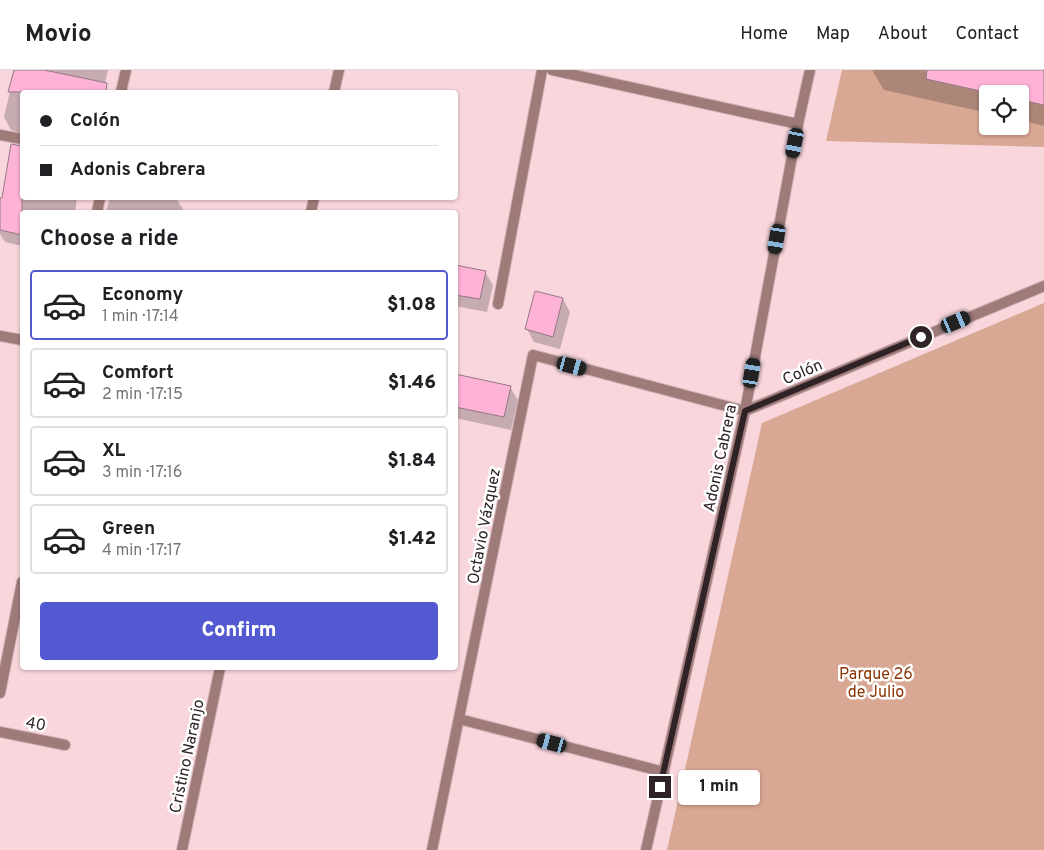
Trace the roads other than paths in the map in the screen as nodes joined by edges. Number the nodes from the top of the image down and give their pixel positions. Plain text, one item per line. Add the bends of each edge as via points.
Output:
1 (126, 70) edge
2 (339, 70) edge
3 (542, 70) edge
4 (552, 70) edge
5 (810, 70) edge
6 (121, 90) edge
7 (334, 90) edge
8 (798, 124) junction
9 (0, 135) edge
10 (20, 139) edge
11 (1044, 286) edge
12 (498, 304) dead end
13 (0, 336) edge
14 (20, 340) edge
15 (745, 411) junction
16 (20, 592) edge
17 (220, 670) edge
18 (0, 694) edge
19 (460, 719) junction
20 (0, 732) edge
21 (65, 745) dead end
22 (664, 772) junction
23 (182, 850) edge
24 (432, 850) edge
25 (646, 850) edge

1 - 6 street
2 - 7 street
3 - 12 street
4 - 8 street
5 - 8 street, Adonis Cabrera
8 - 15 street, Adonis Cabrera
9 - 10 street
11 - 15 street, Colón
13 - 14 street
15 - 19 street, Octavio Vázquez via 533,355
15 - 22 street, Adonis Cabrera
16 - 18 street
17 - 23 street, Cristino Naranjo
19 - 22 street
19 - 24 street, Octavio Vázquez
20 - 21 street, 40
22 - 25 street, Adonis Cabrera

